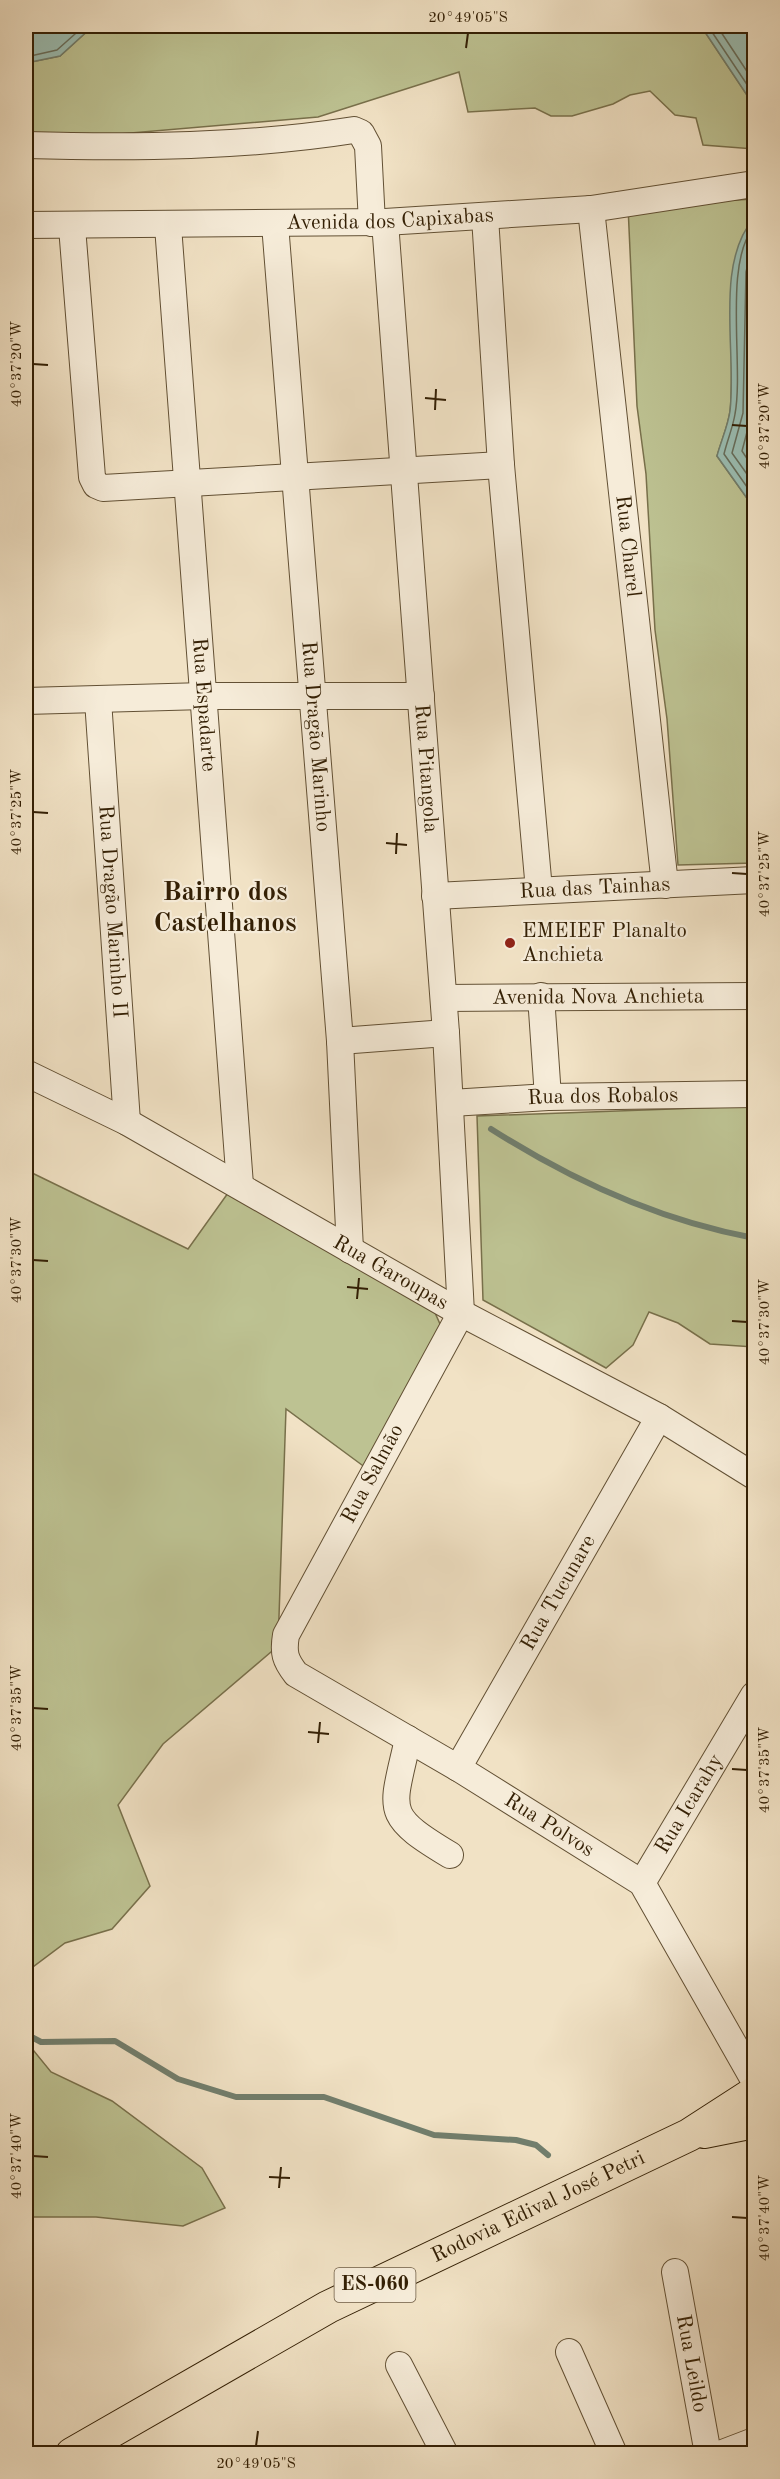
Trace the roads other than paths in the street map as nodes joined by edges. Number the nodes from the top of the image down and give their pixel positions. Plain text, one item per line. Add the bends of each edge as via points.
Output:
1 (26, 145) edge
2 (754, 184) edge
3 (591, 209) junction
4 (485, 217) junction
5 (379, 223) junction
6 (275, 224) junction
7 (26, 225) edge
8 (168, 226) junction
9 (72, 227) junction
10 (501, 465) junction
11 (404, 472) junction
12 (295, 477) junction
13 (187, 484) junction
14 (204, 696) junction
15 (313, 696) junction
16 (421, 696) junction
17 (98, 700) junction
18 (26, 701) edge
19 (754, 880) edge
20 (664, 885) junction
21 (539, 890) junction
22 (435, 896) junction
23 (541, 996) junction
24 (754, 996) edge
25 (444, 998) junction
26 (446, 1033) junction
27 (340, 1041) junction
28 (26, 1066) edge
29 (754, 1094) edge
30 (548, 1097) junction
31 (451, 1103) junction
32 (127, 1122) junction
33 (240, 1185) junction
34 (350, 1250) junction
35 (461, 1312) junction
36 (659, 1417) junction
37 (754, 1476) edge
38 (286, 1635) joint
39 (754, 1695) edge
40 (745, 1733) edge
41 (408, 1739) junction
42 (458, 1768) junction
43 (450, 1855) dead end
44 (642, 1883) junction
45 (754, 2080) edge
46 (754, 2093) edge
47 (754, 2122) edge
48 (689, 2135) junction
49 (675, 2272) dead end
50 (569, 2352) dead end
51 (399, 2365) dead end
52 (754, 2441) edge
53 (72, 2454) edge
54 (445, 2454) edge
55 (614, 2454) edge
56 (708, 2454) edge
57 (720, 2454) edge

1 - 5 street, Rua Pitangola via 230,144 354,130 361,133 368,146
2 - 3 street, Avenida dos Capixabas
3 - 4 street, Avenida dos Capixabas
3 - 20 street, Rua Charel
4 - 5 street, Avenida dos Capixabas
4 - 10 street
5 - 6 street, Avenida dos Capixabas
5 - 11 street, Rua Pitangola
6 - 8 street, Avenida dos Capixabas
6 - 12 street, Rua Dragão Marinho
7 - 9 street, Avenida dos Capixabas
8 - 9 street, Avenida dos Capixabas
8 - 13 street, Rua Espadarte
9 - 13 street via 92,477 103,488
10 - 11 street
10 - 21 street
11 - 12 street
11 - 16 street, Rua Pitangola
12 - 13 street
12 - 15 street, Rua Dragão Marinho
13 - 14 street, Rua Espadarte
14 - 15 street
14 - 17 street
14 - 33 street, Rua Espadarte
15 - 16 street
15 - 27 street, Rua Dragão Marinho
16 - 22 street, Rua Pitangola
17 - 18 street
17 - 32 street, Rua Dragão Marinho II
19 - 20 street, Rua das Tainhas
20 - 21 street, Rua das Tainhas
21 - 22 street, Rua das Tainhas
22 - 25 street, Rua Pitangola
23 - 24 street, Avenida Nova Anchieta
23 - 25 street, Avenida Nova Anchieta
23 - 30 street
25 - 26 street, Rua Pitangola
26 - 27 street
26 - 31 street, Rua Pitangola
27 - 34 street, Rua Dragão Marinho
28 - 32 street, Rua Garoupas
29 - 30 street, Rua dos Robalos
30 - 31 street, Rua dos Robalos
31 - 35 street, Rua Pitangola
32 - 33 street, Rua Garoupas
33 - 34 street, Rua Garoupas
34 - 35 street, Rua Garoupas
35 - 36 street, Rua Garoupas
35 - 38 street, Rua Salmão
36 - 37 street, Rua Garoupas
36 - 42 street, Rua Tucunare
38 - 41 street, Rua Polvos via 284,1652 296,1674
39 - 40 street, Rua Icarahy
40 - 44 street, Rua Icarahy
41 - 42 street, Rua Polvos
41 - 43 street via 395,1800 399,1817
42 - 44 street, Rua Polvos
44 - 45 street, Rua Polvos
46 - 48 main road, ES-060
47 - 48 main road, ES-060
48 - 53 main road, Rodovia Edival José Petri / ES-060 via 328,2307
49 - 56 street, Rua Leildo
50 - 55 street
51 - 54 street
52 - 57 street

